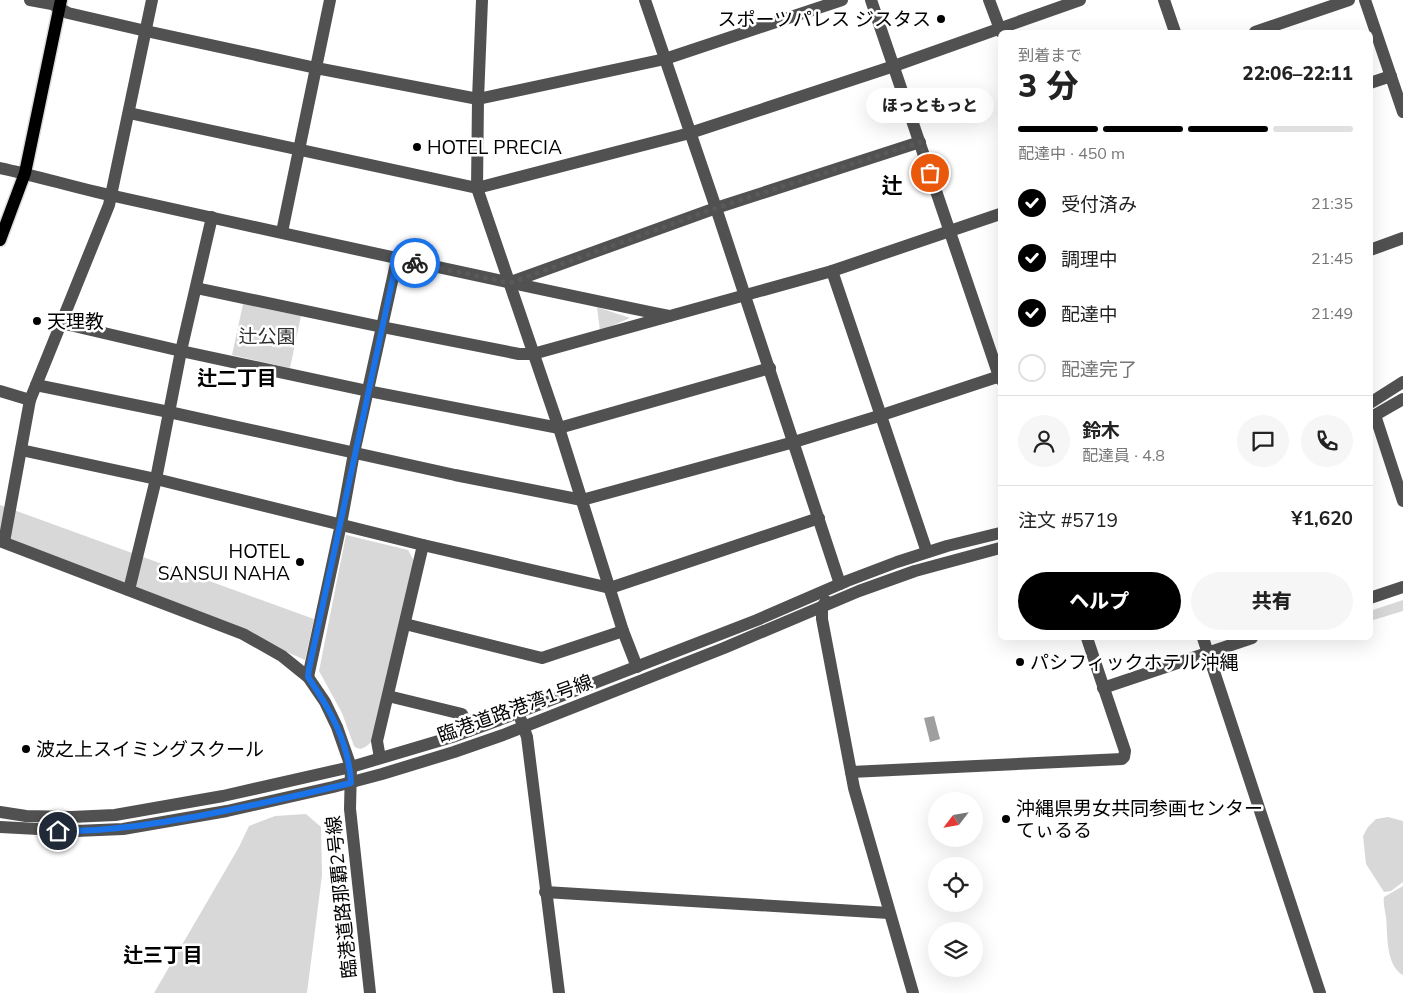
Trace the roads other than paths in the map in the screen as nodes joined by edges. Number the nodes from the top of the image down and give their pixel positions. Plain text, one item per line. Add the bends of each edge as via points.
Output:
1 (30, 0) edge
2 (152, 0) edge
3 (330, 0) edge
4 (482, 0) edge
5 (645, 0) edge
6 (842, 0) edge
7 (871, 0) edge
8 (989, 0) edge
9 (1080, 0) edge
10 (1164, 0) edge
11 (1349, 0) edge
12 (1365, 0) edge
13 (60, 4) edge
14 (1000, 30) edge
15 (1174, 30) edge
16 (1261, 30) edge
17 (146, 31) junction
18 (998, 31) edge
19 (665, 59) junction
20 (894, 66) junction
21 (316, 68) junction
22 (1391, 76) junction
23 (1373, 82) edge
24 (478, 99) junction
25 (1403, 112) edge
26 (129, 113) junction
27 (690, 133) junction
28 (920, 142) junction
29 (300, 149) junction
30 (0, 168) edge
31 (25, 173) junction
32 (477, 188) junction
33 (111, 196) junction
34 (716, 208) junction
35 (998, 215) edge
36 (212, 218) junction
37 (950, 231) junction
38 (282, 232) junction
39 (1403, 238) edge
40 (0, 240) edge
41 (1373, 249) edge
42 (397, 259) junction
43 (832, 271) junction
44 (510, 283) junction
45 (196, 288) junction
46 (745, 295) junction
47 (672, 316) junction
48 (61, 323) junction
49 (382, 327) junction
50 (181, 351) junction
51 (533, 354) junction
52 (770, 368) junction
53 (998, 371) edge
54 (998, 378) edge
55 (1403, 382) edge
56 (36, 386) junction
57 (0, 391) edge
58 (368, 391) junction
59 (1403, 399) edge
60 (30, 400) junction
61 (1373, 400) edge
62 (169, 412) junction
63 (882, 415) junction
64 (1373, 417) edge
65 (559, 428) junction
66 (794, 442) junction
67 (21, 450) junction
68 (354, 453) junction
69 (156, 479) junction
70 (582, 500) junction
71 (1403, 501) edge
72 (819, 518) junction
73 (341, 524) junction
74 (998, 534) edge
75 (2, 542) edge
76 (422, 545) junction
77 (998, 549) edge
78 (927, 552) junction
79 (840, 584) junction
80 (1403, 587) edge
81 (610, 588) junction
82 (129, 590) junction
83 (1373, 597) edge
84 (822, 607) junction
85 (405, 624) junction
86 (623, 631) junction
87 (1088, 640) edge
88 (1204, 640) edge
89 (1246, 640) edge
90 (1208, 652) junction
91 (637, 667) junction
92 (308, 677) junction
93 (1103, 688) junction
94 (388, 696) junction
95 (518, 713) junction
96 (524, 726) junction
97 (469, 731) junction
98 (380, 758) junction
99 (350, 767) junction
100 (851, 772) junction
101 (351, 783) junction
102 (0, 812) edge
103 (0, 827) edge
104 (545, 892) junction
105 (889, 913) junction
106 (370, 993) edge
107 (558, 993) edge
108 (913, 993) edge
109 (1320, 993) edge

1 - 13 street
2 - 17 street
3 - 21 street
4 - 24 street
5 - 19 street
6 - 19 street
7 - 20 street
8 - 14 street
9 - 14 street
10 - 15 street
11 - 16 street
12 - 22 street
13 - 17 street via 68,12
13 - 31 main road
17 - 21 street
17 - 26 street
18 - 20 street
19 - 24 street
19 - 27 street
20 - 27 street
20 - 28 street
21 - 24 street
21 - 29 street
22 - 23 street
22 - 25 street
24 - 32 street
26 - 29 street
26 - 33 street
27 - 32 street
27 - 34 street
28 - 34 street
28 - 37 street
29 - 32 street
29 - 38 street
30 - 31 street
31 - 33 street
31 - 40 main road
32 - 44 street
33 - 36 street
33 - 48 street
34 - 44 street
34 - 46 street
35 - 37 street
36 - 38 street
36 - 45 street
37 - 43 street
37 - 53 street
38 - 42 street
39 - 41 street
42 - 44 street
42 - 49 street
43 - 46 street
43 - 63 street
44 - 47 street
44 - 51 street
45 - 49 street
45 - 50 street
46 - 47 street
46 - 52 street
47 - 51 street
48 - 50 street
48 - 56 street
49 - 51 street
49 - 58 street
50 - 58 street
50 - 62 street
51 - 65 street
52 - 65 street
52 - 66 street
54 - 63 street
55 - 61 street
56 - 60 street
56 - 62 street
57 - 60 street
58 - 65 street
58 - 68 street
59 - 64 street
60 - 67 street
62 - 68 street
62 - 69 street
63 - 66 street
63 - 78 street
64 - 71 street
65 - 70 street
66 - 70 street
66 - 72 street
67 - 69 street
67 - 75 street
68 - 70 street
68 - 73 street
69 - 73 street
69 - 82 street
70 - 81 street
72 - 79 street
72 - 81 street
73 - 76 street
73 - 92 street
74 - 78 street, 臨港道路港湾1号線
75 - 82 street, 臨港道路那覇2号線
76 - 81 street
76 - 85 street
77 - 84 street, 臨港道路港湾1号線 via 915,571
78 - 79 street, 臨港道路港湾1号線
79 - 84 street
79 - 91 street, 臨港道路港湾1号線
80 - 83 street
81 - 86 street
82 - 92 street, 臨港道路那覇2号線 via 243,634 282,656
84 - 96 street, 臨港道路港湾1号線
84 - 100 street
85 - 86 street via 542,658
85 - 94 street
86 - 91 street
87 - 93 street
88 - 90 street
89 - 90 street
90 - 93 street
90 - 109 street
91 - 95 street, 臨港道路港湾1号線
92 - 99 street, 臨港道路那覇2号線 via 337,726
93 - 100 street via 1125,751 1124,757
94 - 97 street via 462,714
94 - 98 street via 377,741
95 - 96 street
95 - 97 street, 臨港道路港湾1号線
96 - 101 street, 臨港道路港湾1号線 via 454,752
96 - 104 street
97 - 98 street, 臨港道路港湾1号線
98 - 99 street, 臨港道路港湾1号線
99 - 101 street, 臨港道路那覇2号線
99 - 102 street, 臨港道路港湾1号線 via 223,796 115,815 26,816
100 - 105 street
101 - 103 street, 臨港道路港湾1号線 via 227,811 123,829 76,831
101 - 106 street, 臨港道路那覇2号線 via 350,809
104 - 105 street
104 - 107 street
105 - 108 street

